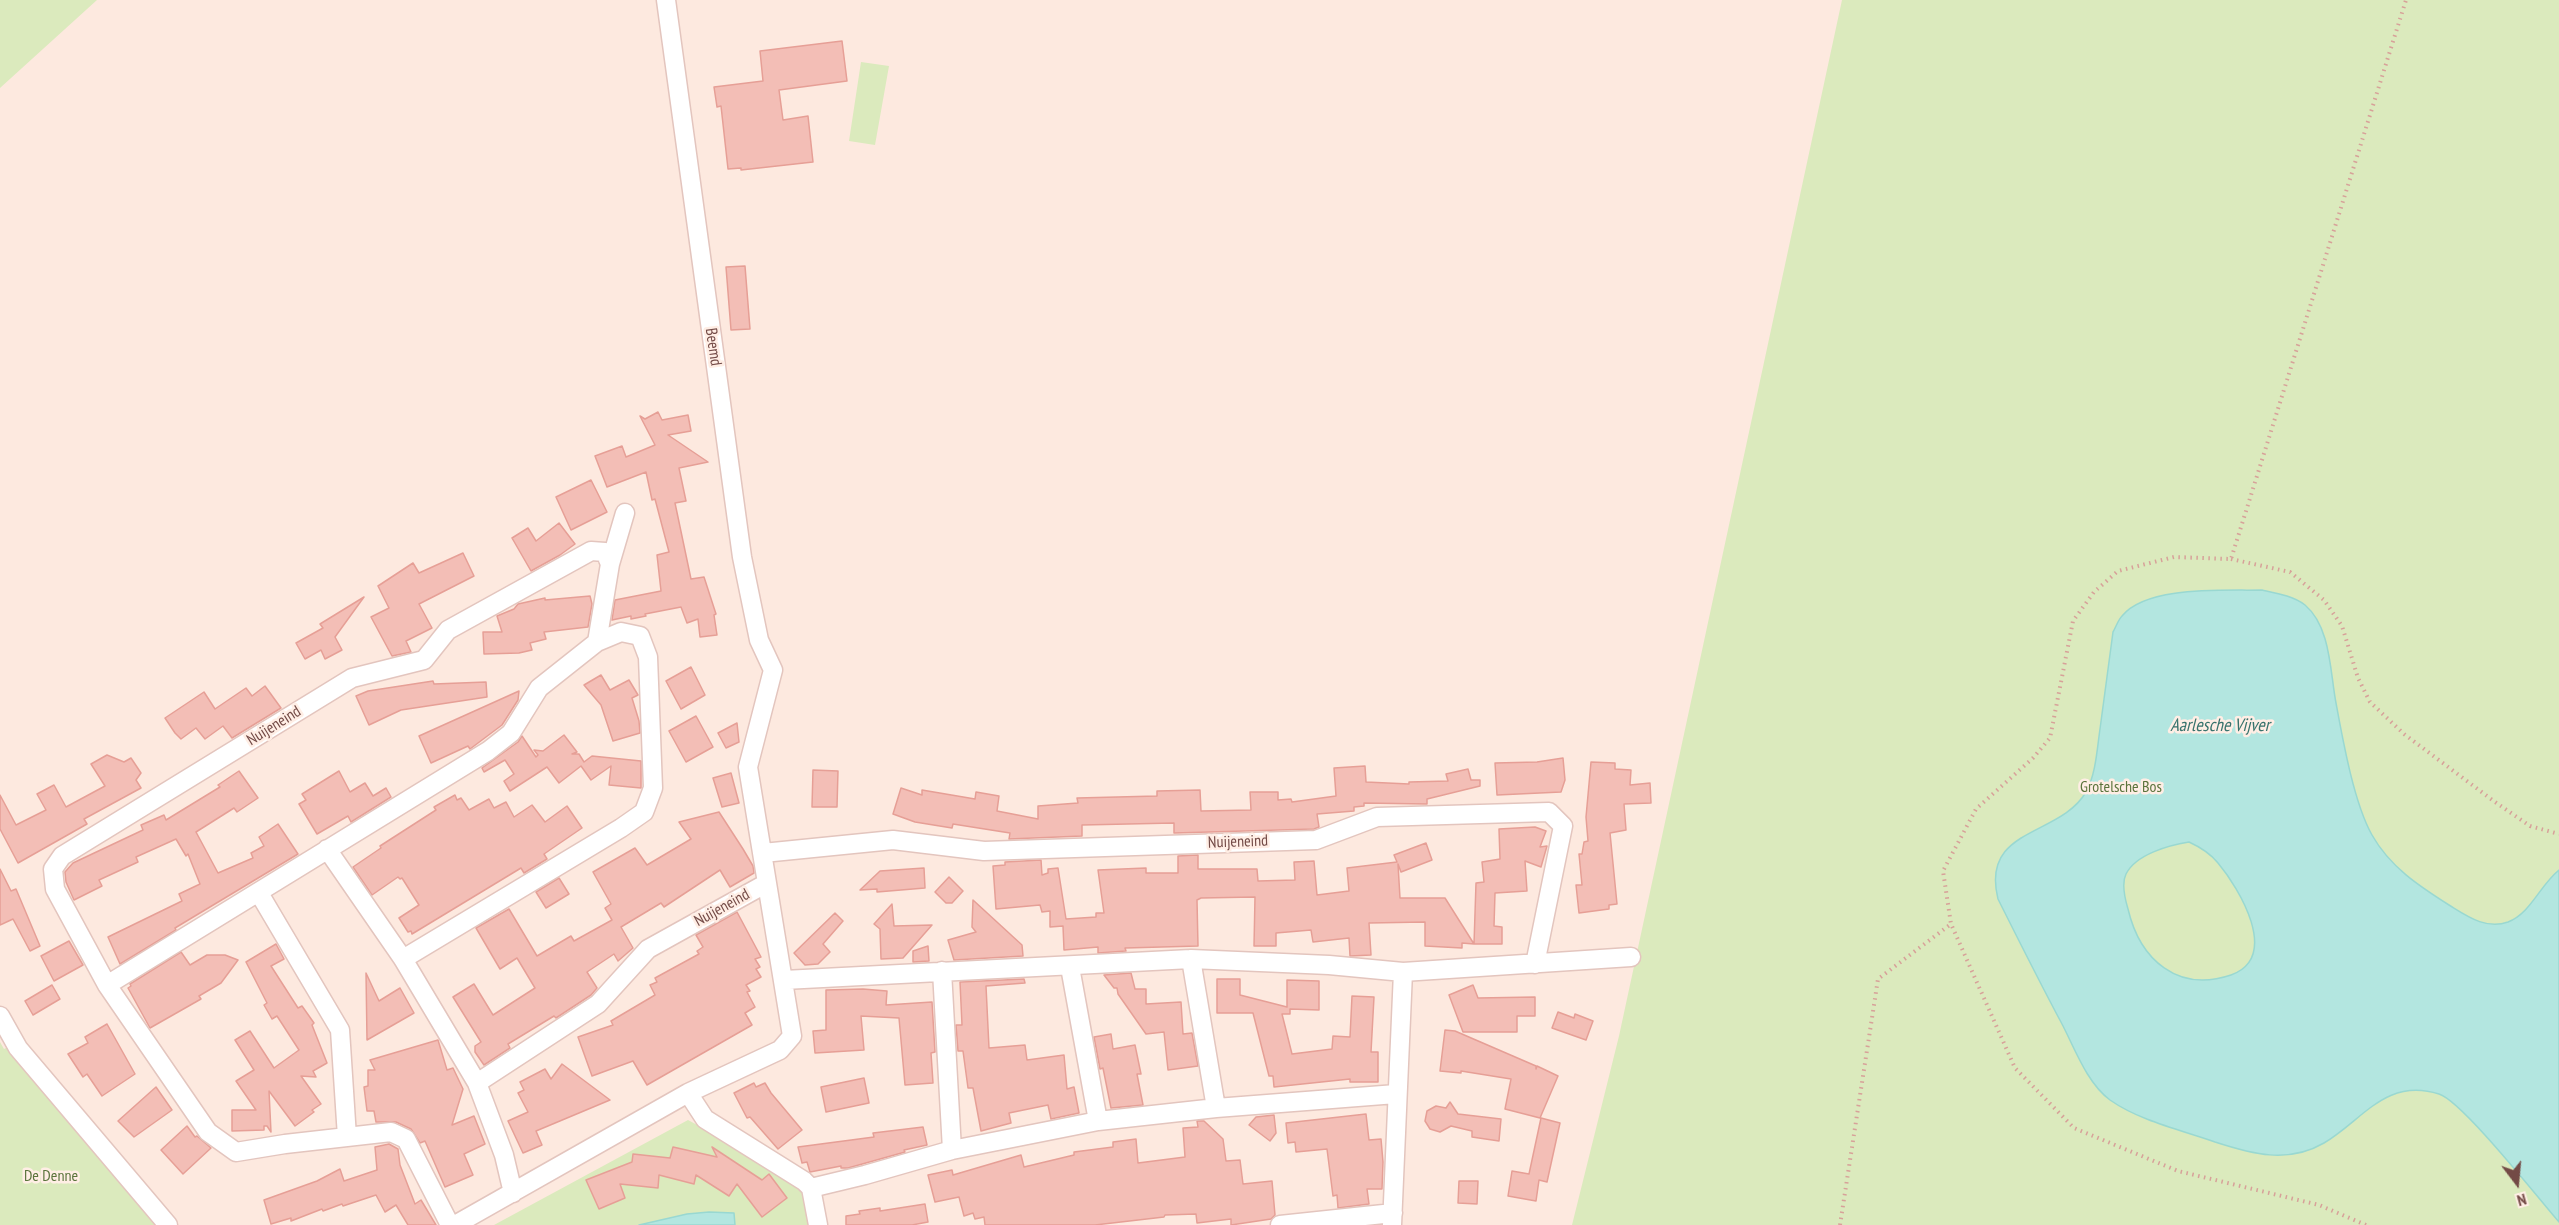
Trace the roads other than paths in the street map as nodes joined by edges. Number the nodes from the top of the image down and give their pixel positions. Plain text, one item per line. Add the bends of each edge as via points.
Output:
1 (666, 0) edge
2 (625, 513) dead end
3 (610, 564) junction
4 (597, 642) junction
5 (767, 689) joint
6 (327, 849) junction
7 (763, 854) junction
8 (768, 883) junction
9 (260, 892) junction
10 (1630, 957) dead end
11 (403, 959) junction
12 (1191, 959) junction
13 (1535, 964) junction
14 (1070, 967) junction
15 (942, 971) junction
16 (1403, 972) junction
17 (784, 980) junction
18 (107, 985) junction
19 (0, 1016) edge
20 (477, 1083) junction
21 (688, 1093) junction
22 (1396, 1094) junction
23 (1215, 1108) junction
24 (1098, 1121) junction
25 (347, 1137) junction
26 (952, 1150) junction
27 (812, 1188) junction
28 (513, 1193) junction
29 (1393, 1219) edge
30 (168, 1225) edge
31 (450, 1225) edge
32 (455, 1225) edge
33 (818, 1225) edge
34 (1280, 1225) edge

1 - 5 street, Beemd via 742,557 759,640 773,670
2 - 3 street
3 - 4 street
3 - 18 street, Nuijeneind via 605,552 591,551 448,630 424,660 352,678 62,856 53,869 55,889
4 - 6 street via 540,688 511,733
4 - 11 street via 621,632 640,636 648,657 653,788 644,812
5 - 7 street, Nuijeneind via 748,767
6 - 9 street
6 - 11 street
7 - 8 street, Nuijeneind
7 - 13 street, Nuijeneind via 893,840 984,851 1316,840 1377,817 1549,812 1563,826
8 - 17 street, Nuijeneind
8 - 20 street, Nuijeneind via 648,949 598,1004
9 - 18 street
9 - 25 street via 340,1030
10 - 13 street
11 - 20 street
12 - 14 street
12 - 16 street
12 - 23 street
13 - 16 street
14 - 15 street
14 - 24 street
15 - 17 street
15 - 26 street
16 - 22 street
17 - 21 street, Nuijeneind via 792,1036 780,1050
18 - 25 street, Nuijeneind via 208,1132 236,1152
19 - 30 street via 18,1047
20 - 28 street via 504,1155
21 - 27 street via 705,1119
21 - 28 street, Nuijeneind
22 - 23 street
22 - 29 street
23 - 24 street
24 - 26 street
25 - 31 street, Nuijeneind via 391,1132 406,1139
26 - 27 street
27 - 33 street
28 - 32 street, Nuijeneind
29 - 34 street

